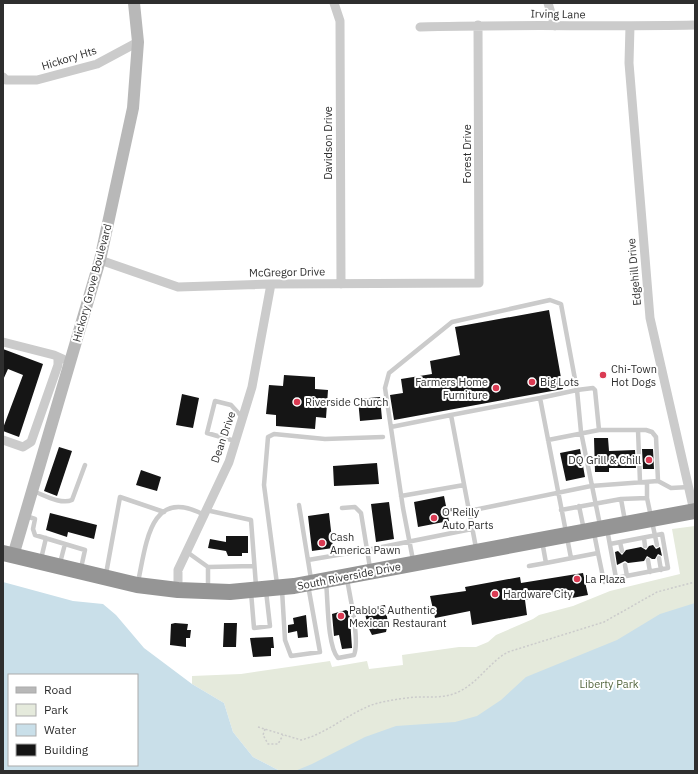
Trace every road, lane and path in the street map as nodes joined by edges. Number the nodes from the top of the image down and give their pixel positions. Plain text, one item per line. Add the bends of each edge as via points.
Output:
1 (134, 3) edge
2 (334, 3) edge
3 (548, 3) edge
4 (478, 25) junction
5 (695, 25) edge
6 (555, 26) junction
7 (630, 26) junction
8 (420, 27) dead end
9 (138, 42) junction
10 (3, 77) edge
11 (100, 260) junction
12 (479, 283) joint
13 (271, 284) junction
14 (341, 284) junction
15 (3, 342) edge
16 (58, 358) junction
17 (71, 360) junction
18 (577, 390) junction
19 (540, 398) junction
20 (451, 415) junction
21 (242, 417) junction
22 (391, 427) junction
23 (599, 430) junction
24 (638, 430) junction
25 (581, 432) junction
26 (383, 436) dead end
27 (3, 440) edge
28 (548, 440) junction
29 (235, 441) junction
30 (85, 465) dead end
31 (691, 473) edge
32 (658, 481) junction
33 (640, 482) junction
34 (647, 482) junction
35 (464, 485) junction
36 (591, 486) junction
37 (690, 487) junction
38 (32, 491) junction
39 (558, 493) junction
40 (401, 496) junction
41 (647, 498) junction
42 (621, 499) junction
43 (596, 504) junction
44 (299, 505) dead end
45 (579, 506) junction
46 (342, 508) dead end
47 (561, 510) junction
48 (469, 511) junction
49 (695, 511) edge
50 (164, 512) junction
51 (205, 513) junction
52 (25, 516) junction
53 (652, 520) junction
54 (626, 524) junction
55 (472, 529) junction
56 (596, 530) junction
57 (566, 535) junction
58 (655, 536) junction
59 (46, 538) junction
60 (644, 538) junction
61 (542, 540) junction
62 (410, 541) junction
63 (620, 542) junction
64 (65, 544) junction
65 (610, 544) junction
66 (656, 544) dead end
67 (645, 546) dead end
68 (367, 550) junction
69 (622, 551) dead end
70 (187, 552) junction
71 (477, 552) junction
72 (598, 552) junction
73 (8, 555) edge
74 (572, 558) junction
75 (659, 558) dead end
76 (308, 560) junction
77 (648, 560) dead end
78 (40, 562) junction
79 (546, 563) junction
80 (414, 564) junction
81 (625, 565) dead end
82 (254, 566) junction
83 (529, 566) dead end
84 (60, 567) junction
85 (208, 567) junction
86 (661, 570) junction
87 (80, 571) junction
88 (371, 572) junction
89 (650, 572) junction
90 (346, 576) junction
91 (627, 576) junction
92 (105, 577) junction
93 (315, 582) junction
94 (604, 582) dead end
95 (695, 582) edge
96 (137, 585) junction
97 (267, 589) junction
98 (178, 590) junction
99 (207, 591) junction
100 (258, 727) dead end
101 (265, 729) junction
102 (283, 735) junction

1 - 9 street, Hickory Grove Boulevard
2 - 14 street, Davidson Drive via 340,21
3 - 6 street
4 - 6 street, Irving Lane
4 - 8 street, Irving Lane
4 - 12 street, Forest Drive
5 - 7 street, Irving Lane
6 - 7 street, Irving Lane
7 - 31 street, Edgehill Drive via 629,63 650,318
9 - 10 street, Hickory Hts via 97,64 37,80 6,80
9 - 11 street, Hickory Grove Boulevard via 133,108
11 - 13 street, McGregor Drive via 178,287
11 - 17 street, Hickory Grove Boulevard
12 - 14 street, McGregor Drive
13 - 14 street, McGregor Drive
13 - 21 street, Dean Drive via 252,387
15 - 16 street
16 - 17 street
16 - 27 street via 58,365 30,442 23,447
17 - 38 street, Hickory Grove Boulevard
18 - 19 lane
18 - 22 lane via 561,304 550,300 452,322 389,372 385,388
18 - 23 lane via 595,390
18 - 25 lane
19 - 20 lane
19 - 28 lane
20 - 22 lane
20 - 35 lane
21 - 29 street, Dean Drive
21 - 29 lane via 231,404 215,401 208,433
22 - 40 lane
23 - 24 lane
23 - 25 lane
24 - 32 lane via 652,432 656,437
24 - 33 lane
25 - 28 lane
25 - 36 lane
26 - 97 lane via 325,439 274,434 268,437 264,485
28 - 39 lane
29 - 51 street, Dean Drive via 229,462
30 - 38 lane via 72,500 61,501
31 - 37 street, Edgehill Drive
32 - 34 lane
32 - 37 lane via 671,488
33 - 34 lane
33 - 36 lane
34 - 41 lane
35 - 40 lane
35 - 48 lane
36 - 39 lane
36 - 43 lane
37 - 49 street, Edgehill Drive
38 - 52 street, Hickory Grove Boulevard
39 - 47 lane
39 - 48 lane
40 - 62 lane
41 - 42 lane
41 - 53 lane
42 - 43 lane
42 - 54 lane
43 - 45 lane
43 - 56 lane
44 - 76 lane
45 - 47 lane
45 - 56 lane
46 - 68 lane via 355,507 361,513
47 - 57 lane
48 - 55 lane
49 - 53 highway, South Riverside Drive
50 - 51 lane via 188,507
50 - 92 lane via 120,497
50 - 96 lane via 154,519
51 - 70 street, Dean Drive
51 - 82 lane via 251,520
52 - 59 lane via 36,519 33,529 35,535
52 - 73 street, Hickory Grove Boulevard
53 - 54 highway, South Riverside Drive
53 - 58 lane
54 - 56 highway, South Riverside Drive
55 - 62 lane
55 - 71 lane
56 - 57 highway, South Riverside Drive
56 - 65 lane
56 - 72 lane
57 - 61 highway, South Riverside Drive
57 - 74 lane
58 - 60 lane
58 - 66 lane
58 - 86 lane via 662,534 668,568
59 - 64 lane
59 - 78 lane
60 - 63 lane
60 - 67 lane
61 - 71 highway, South Riverside Drive
61 - 79 lane
62 - 68 lane
62 - 80 lane
63 - 65 lane
63 - 69 lane
64 - 84 lane
64 - 87 lane via 85,550
65 - 91 lane via 616,578
68 - 76 lane
68 - 88 lane
70 - 85 lane
70 - 98 street, Dean Drive via 178,570
71 - 80 highway, South Riverside Drive
72 - 74 lane
72 - 94 lane
73 - 78 highway, South Riverside Drive
74 - 79 lane
75 - 86 lane
76 - 93 lane
77 - 89 lane
78 - 84 highway, South Riverside Drive
79 - 83 lane
80 - 88 highway, South Riverside Drive
81 - 91 lane
82 - 85 lane
82 - 97 lane
84 - 87 highway, South Riverside Drive
85 - 99 lane
86 - 89 lane
87 - 92 highway, South Riverside Drive
88 - 90 highway, South Riverside Drive
89 - 91 lane
90 - 93 highway, South Riverside Drive
90 - 93 lane via 356,633 354,655 338,658 335,654 327,613
92 - 96 highway, South Riverside Drive
93 - 97 highway, South Riverside Drive
93 - 97 lane via 320,652 291,656 285,640 282,610
95 - 102 path via 657,592 604,622 508,652 497,658 480,677 457,693 405,698 376,704 301,740
96 - 98 highway, South Riverside Drive
97 - 97 lane via 270,626 254,628
97 - 99 highway, South Riverside Drive
98 - 99 highway, South Riverside Drive
100 - 101 path
101 - 102 path
101 - 102 path via 263,735 268,744 278,744

